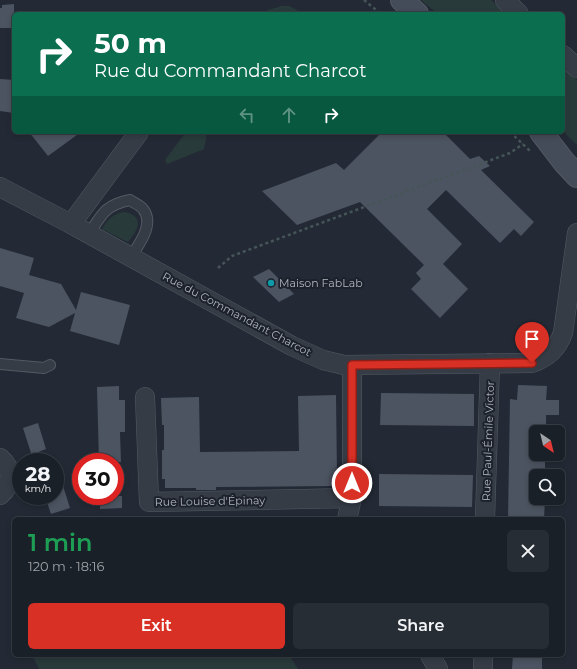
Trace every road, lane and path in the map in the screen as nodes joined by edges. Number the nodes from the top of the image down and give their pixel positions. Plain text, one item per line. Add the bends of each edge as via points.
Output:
1 (364, 0) edge
2 (402, 0) edge
3 (504, 0) edge
4 (379, 12) edge
5 (415, 12) edge
6 (517, 12) edge
7 (565, 57) edge
8 (577, 68) edge
9 (138, 134) edge
10 (543, 134) edge
11 (552, 134) edge
12 (523, 144) dead end
13 (577, 154) edge
14 (577, 176) edge
15 (0, 187) edge
16 (71, 224) junction
17 (577, 233) edge
18 (89, 234) junction
19 (575, 255) edge
20 (131, 257) junction
21 (218, 268) dead end
22 (0, 364) edge
23 (490, 364) junction
24 (50, 365) dead end
25 (352, 365) junction
26 (145, 398) dead end
27 (0, 458) edge
28 (0, 495) edge
29 (352, 498) junction
30 (347, 517) edge
31 (485, 517) edge
32 (431, 657) edge
33 (483, 657) edge
34 (438, 669) edge
35 (483, 669) edge

1 - 4 path
2 - 5 main road
3 - 6 street
7 - 8 street
9 - 16 street
10 - 14 main road
11 - 13 main road
12 - 21 path via 510,153 232,256
15 - 16 street, Rue du Commandant Charcot
16 - 18 street, Rue du Commandant Charcot
17 - 19 street, Rue du Commandant Charcot
18 - 20 street, Rue du Commandant Charcot
18 - 20 lane via 111,205 130,200 142,208 147,216 144,235
19 - 23 street, Rue du Commandant Charcot via 563,333 556,348 542,360 532,363
20 - 25 street, Rue du Commandant Charcot via 309,354 323,360
22 - 24 lane via 44,368
23 - 25 street, Rue du Commandant Charcot
23 - 31 street, Rue Paul-Émile Victor
25 - 29 street
26 - 29 street, Rue Louise d'Épinay via 149,502
27 - 28 street via 6,464 10,481 9,486
29 - 30 street
32 - 34 street
33 - 35 street

